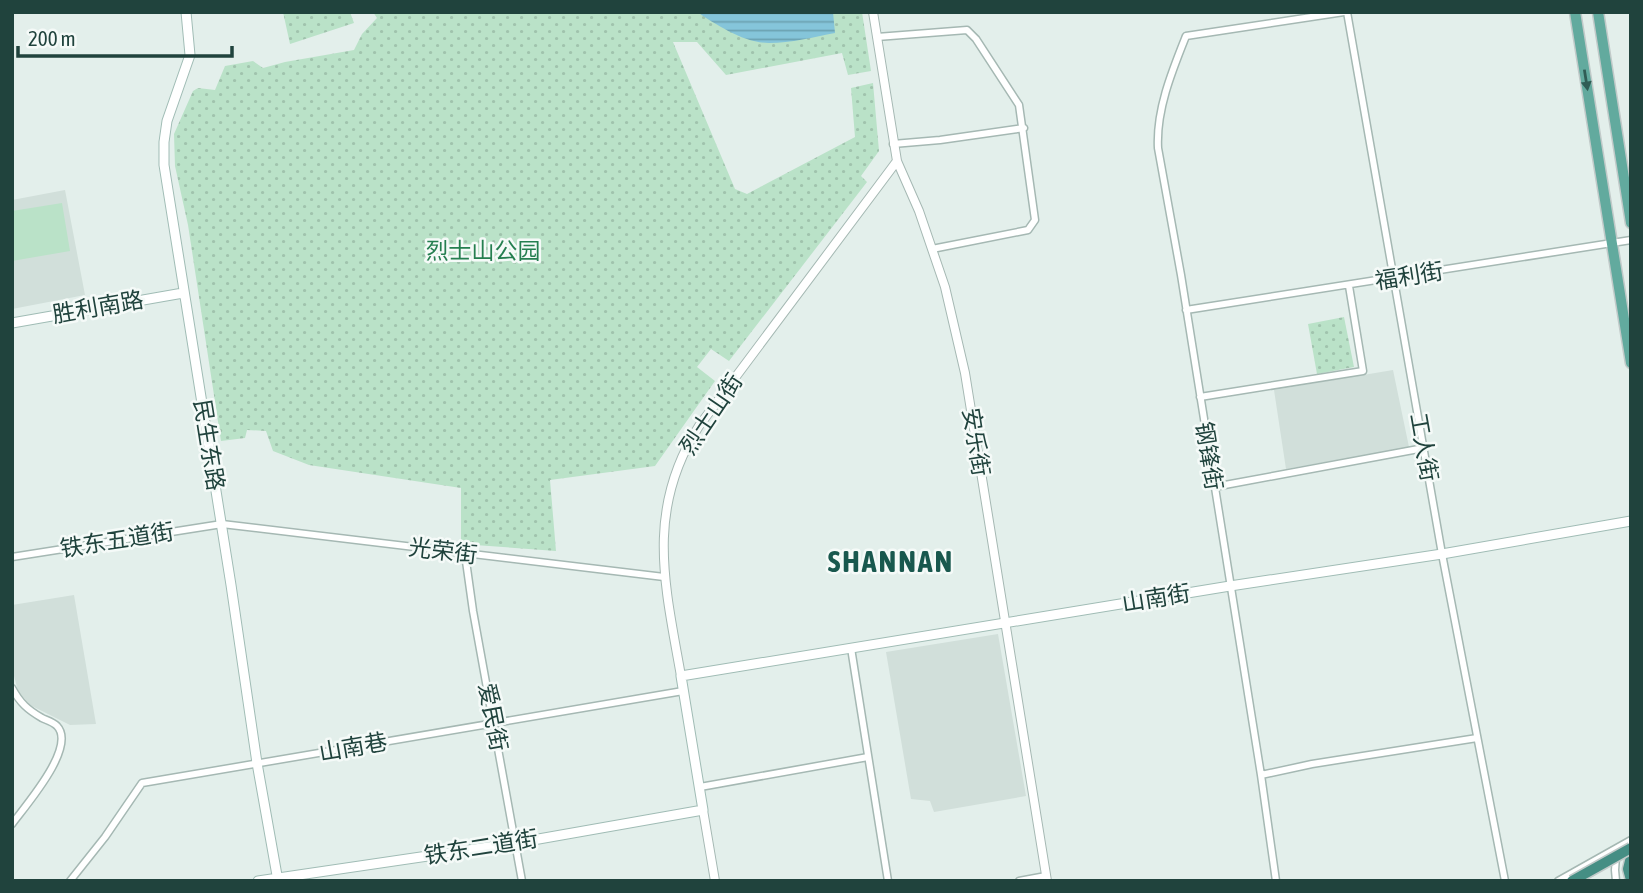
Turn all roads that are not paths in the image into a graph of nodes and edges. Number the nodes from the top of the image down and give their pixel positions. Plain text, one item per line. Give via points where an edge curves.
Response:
1 (186, 12) edge
2 (873, 12) edge
3 (1345, 12) edge
4 (1575, 12) edge
5 (1598, 12) edge
6 (877, 37) junction
7 (1024, 128) junction
8 (893, 144) junction
9 (897, 161) junction
10 (1631, 223) edge
11 (1631, 240) edge
12 (1612, 243) junction
13 (932, 249) junction
14 (1395, 278) junction
15 (1349, 286) junction
16 (183, 293) junction
17 (1186, 310) junction
18 (12, 323) edge
19 (1631, 363) edge
20 (1200, 397) junction
21 (1424, 448) junction
22 (1214, 487) junction
23 (1631, 521) edge
24 (222, 524) junction
25 (465, 554) junction
26 (1442, 554) junction
27 (12, 557) edge
28 (664, 577) junction
29 (1230, 586) junction
30 (1006, 623) junction
31 (851, 648) junction
32 (681, 676) junction
33 (12, 688) edge
34 (683, 691) junction
35 (495, 723) junction
36 (1477, 738) junction
37 (868, 757) junction
38 (257, 763) junction
39 (1261, 775) junction
40 (700, 787) junction
41 (703, 810) junction
42 (12, 824) edge
43 (516, 843) junction
44 (1629, 847) edge
45 (278, 879) edge
46 (1046, 879) edge
47 (1631, 880) edge
48 (70, 881) edge
49 (258, 881) edge
50 (522, 881) edge
51 (715, 881) edge
52 (888, 881) edge
53 (1019, 881) edge
54 (1276, 881) edge
55 (1504, 881) edge
56 (1558, 881) edge
57 (1572, 881) edge
58 (1616, 881) edge

1 - 16 main road, 民生东路 via 190,55 167,121 164,154
2 - 6 street, 安乐街
3 - 14 street, 工人街
3 - 17 street, 钢锋街 via 1185,36 1161,109 1157,148
4 -> 12 main road
5 - 10 main road
6 - 7 street via 967,30 1019,105
6 - 8 street, 安乐街
7 - 8 street
7 - 13 street via 1035,220 1028,230
8 - 9 street, 安乐街
9 - 13 street, 安乐街
9 - 28 street, 烈士山街 via 687,445 676,466 665,518
11 - 12 street, 福利街
12 - 14 street, 福利街
12 - 19 main road
13 - 30 street, 安乐街 via 965,373
14 - 15 street, 福利街
14 - 21 street, 工人街
15 - 17 street, 福利街
15 - 20 street via 1363,370
16 - 18 main road, 胜利南路
16 - 24 main road, 民生东路
17 - 20 street, 钢锋街
20 - 22 street, 钢锋街
21 - 22 street
21 - 26 street, 工人街
22 - 29 street, 钢锋街
23 - 26 main road, 山南街
24 - 25 street, 光荣街
24 - 27 street, 铁东五道街
24 - 38 main road, 民生东路
25 - 28 street, 光荣街
25 - 35 street, 爱民街
26 - 29 main road, 山南街
26 - 36 street, 工人街
28 - 32 street, 烈士山街
29 - 30 main road, 山南街
29 - 39 street, 钢锋街
30 - 31 main road, 山南街
30 - 46 street, 安乐街
31 - 32 main road, 山南街
31 - 37 street
32 - 34 main road, 烈士山街
33 - 42 street via 25,709 57,726 63,745
34 - 35 street, 山南巷
34 - 40 main road, 烈士山街
35 - 38 street, 山南巷
35 - 43 street, 爱民街
36 - 39 street
36 - 55 street, 工人街
37 - 40 street
37 - 52 street
38 - 45 main road, 民生东路
38 - 48 street, 山南巷 via 142,783
39 - 54 street, 钢锋街
40 - 41 main road, 烈士山街
41 - 43 main road, 铁东二道街
41 - 51 street, 烈士山街
43 - 45 main road, 铁东二道街
43 - 50 street, 爱民街
44 - 47 highway
44 - 56 street
44 - 57 highway, bridge
44 - 58 street via 1615,861
45 - 49 main road, 铁东二道街
46 - 53 street

